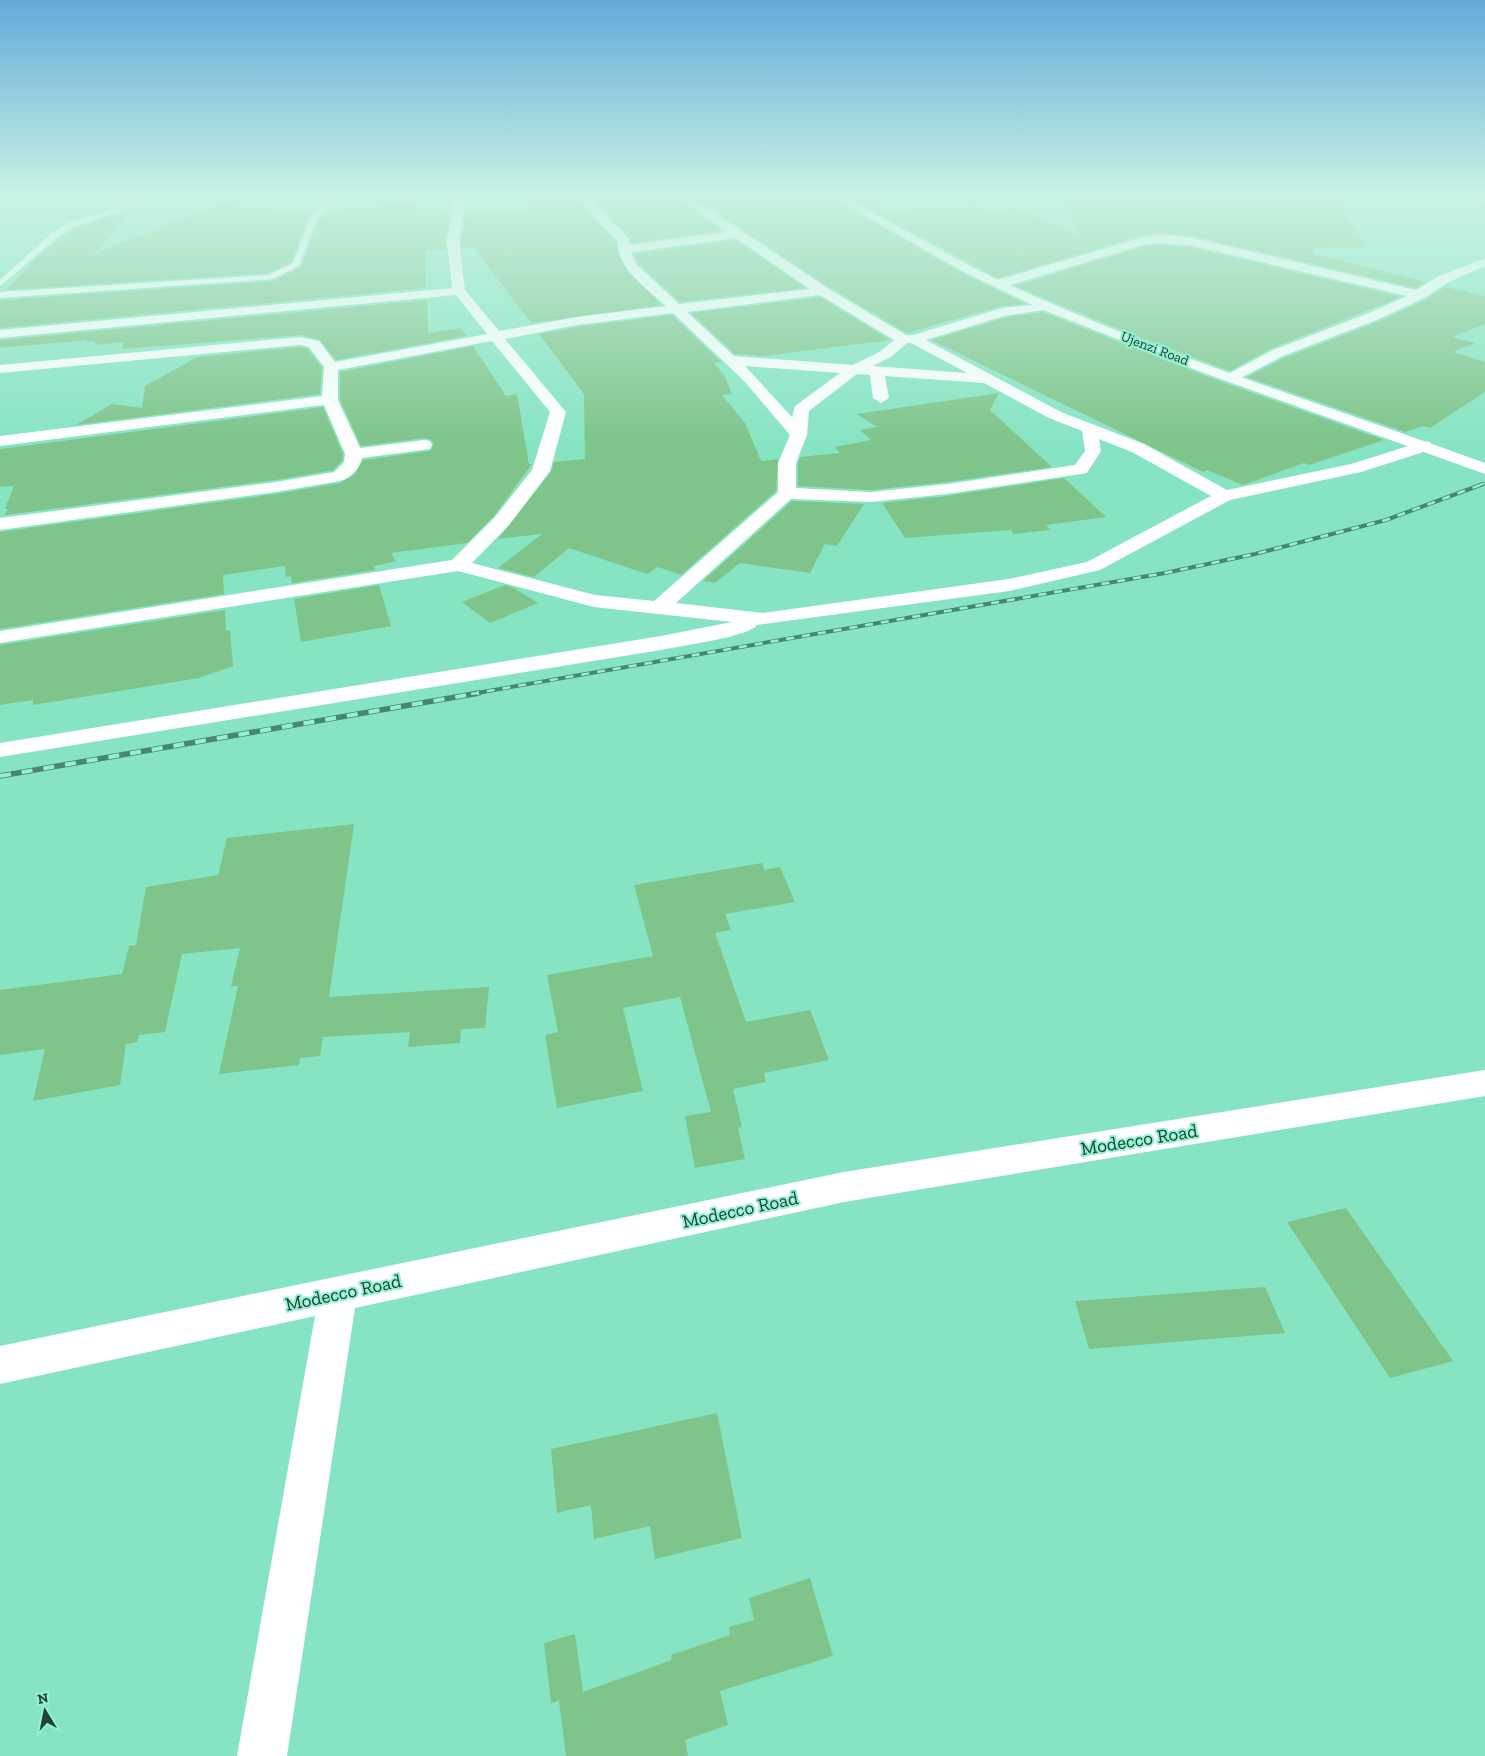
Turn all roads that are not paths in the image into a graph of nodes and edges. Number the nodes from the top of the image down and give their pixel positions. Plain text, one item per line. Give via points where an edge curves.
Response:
1 (241, 279) edge
2 (458, 279) edge
3 (645, 279) edge
4 (804, 279) edge
5 (990, 279) edge
6 (1016, 279) edge
7 (1351, 279) edge
8 (1445, 279) edge
9 (999, 284) junction
10 (459, 291) junction
11 (822, 291) junction
12 (0, 295) edge
13 (1418, 295) junction
14 (1045, 306) junction
15 (678, 309) junction
16 (0, 334) edge
17 (498, 336) junction
18 (909, 339) junction
19 (729, 360) junction
20 (331, 367) junction
21 (0, 369) edge
22 (852, 371) junction
23 (878, 372) junction
24 (1231, 378) junction
25 (989, 380) junction
26 (881, 398) dead end
27 (330, 400) junction
28 (1090, 431) junction
29 (799, 435) junction
30 (0, 440) edge
31 (424, 445) dead end
32 (1424, 446) junction
33 (354, 454) junction
34 (1485, 469) edge
35 (787, 493) junction
36 (1224, 496) junction
37 (0, 524) edge
38 (458, 565) junction
39 (658, 609) junction
40 (763, 620) junction
41 (0, 637) edge
42 (0, 750) edge
43 (1485, 1084) edge
44 (338, 1293) junction
45 (0, 1365) edge
46 (262, 1756) edge

1 - 12 lane
2 - 10 street
3 - 15 street
4 - 11 street
5 - 9 street, Ujenzi Road
6 - 9 street
7 - 13 street
8 - 13 street
9 - 14 street, Ujenzi Road
10 - 16 street
10 - 17 street
11 - 15 street
11 - 18 street
13 - 24 street via 1374,316 1278,352
14 - 18 street via 1002,312
14 - 24 street, Ujenzi Road
15 - 17 street via 577,321
15 - 19 street
17 - 20 street
17 - 38 street via 558,412 541,471 502,521
18 - 22 street
18 - 25 street
19 - 22 street
19 - 29 street via 776,406
20 - 21 street via 320,348 300,341
20 - 27 street
22 - 23 street
22 - 29 street via 801,409
23 - 25 street
23 - 26 street
24 - 32 street, Ujenzi Road
25 - 28 street
27 - 30 street
27 - 33 street
28 - 35 street via 1094,451 1081,468 870,498
28 - 36 street via 1138,448
29 - 35 street via 787,463
31 - 33 street
32 - 34 street, Ujenzi Road
32 - 36 street via 1355,468
33 - 37 street via 352,463 340,476
35 - 39 street
36 - 40 street via 1093,566 1009,585
38 - 39 street via 594,601
38 - 41 street
39 - 40 street
40 - 42 street via 726,631 661,643
43 - 44 street, Modecco Road via 844,1187
44 - 45 street, Modecco Road
44 - 46 street

